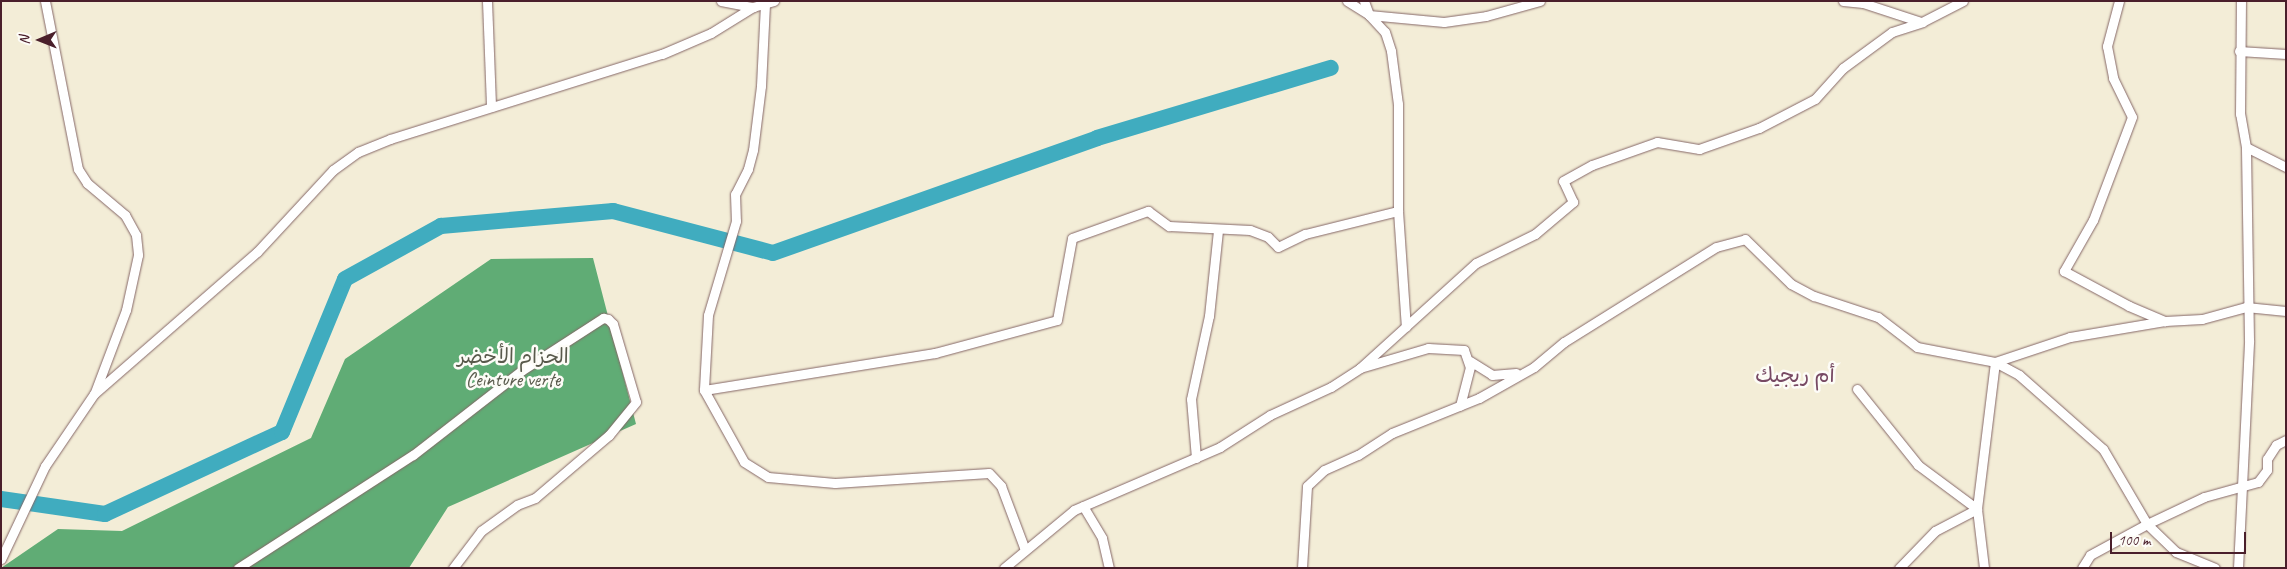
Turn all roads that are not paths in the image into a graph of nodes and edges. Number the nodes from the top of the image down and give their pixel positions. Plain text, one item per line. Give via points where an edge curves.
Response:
1 (45, 1) edge
2 (487, 1) edge
3 (721, 1) edge
4 (1347, 1) edge
5 (1364, 1) edge
6 (1540, 1) edge
7 (1843, 1) edge
8 (1963, 1) edge
9 (2119, 1) edge
10 (2241, 1) edge
11 (769, 3) edge
12 (753, 7) junction
13 (1369, 15) junction
14 (1922, 22) junction
15 (2239, 51) junction
16 (2286, 54) edge
17 (491, 107) junction
18 (2246, 147) junction
19 (2286, 167) edge
20 (1398, 211) junction
21 (1218, 230) junction
22 (2246, 307) junction
23 (2286, 312) edge
24 (2165, 321) junction
25 (1406, 328) junction
26 (1470, 361) junction
27 (1995, 362) junction
28 (1534, 367) junction
29 (1360, 368) junction
30 (1857, 389) dead end
31 (704, 390) junction
32 (94, 394) junction
33 (1460, 406) junction
34 (2286, 440) edge
35 (1196, 458) junction
36 (2243, 484) junction
37 (1083, 506) junction
38 (1977, 509) junction
39 (2147, 524) junction
40 (1025, 550) junction
41 (1, 559) edge
42 (238, 568) edge
43 (453, 568) edge
44 (1004, 568) edge
45 (1109, 568) edge
46 (1302, 568) edge
47 (1899, 568) edge
48 (1984, 568) edge
49 (2082, 568) edge
50 (2215, 568) edge
51 (2238, 568) edge

1 - 32 street via 78,169 87,183 125,215 136,235 138,255 126,310
2 - 17 street
3 - 12 street
4 - 13 street
5 - 13 street
6 - 13 street via 1486,16 1444,22
7 - 14 street via 1863,3
8 - 14 street
9 - 24 street via 2107,46 2113,78 2132,117 2093,220 2064,271 2129,306
10 - 15 street
11 - 12 street
11 - 31 street via 753,150 748,169 735,194 736,221 708,316
12 - 17 street via 711,33 662,54
13 - 20 street via 1385,32 1392,51 1398,104
14 - 25 street via 1892,32 1842,68 1815,99 1759,128 1699,149 1657,142 1592,165 1563,181 1573,202 1534,234 1476,263
15 - 16 street
15 - 18 street via 2240,114
17 - 32 street via 358,152 333,170 257,252
18 - 19 street
18 - 22 street
20 - 21 street via 1305,234 1278,247 1268,237 1250,230
20 - 25 street
21 - 31 street via 1169,226 1148,211 1072,238 1057,320 935,353
21 - 35 street via 1209,316 1191,398
22 - 23 street
22 - 24 street via 2202,319
22 - 36 street via 2249,340
24 - 27 street via 2070,337
25 - 29 street
26 - 28 street via 1492,375 1504,376
26 - 29 street via 1464,350 1435,347
26 - 33 street
27 - 28 street via 1918,347 1878,317 1814,296 1791,284 1745,239 1716,247 1564,342
27 - 38 street
27 - 39 street via 2019,375 2102,449
28 - 33 street
29 - 35 street
30 - 38 street via 1918,465
31 - 40 street via 744,462 768,477 835,483 989,473 1001,486
32 - 41 street via 45,466
33 - 46 street via 1392,433 1358,455 1324,470 1307,486
34 - 36 street via 2276,445 2267,459 2267,470 2258,482
35 - 37 street
36 - 39 street via 2204,497
36 - 51 street
37 - 40 street
37 - 45 street via 1102,538
38 - 47 street via 1934,531
38 - 48 street
39 - 49 street via 2090,555
39 - 50 street via 2176,552
40 - 44 street
42 - 43 street via 413,455 520,370 603,318 608,319 613,324 636,402 609,435 535,498 517,505 481,531

